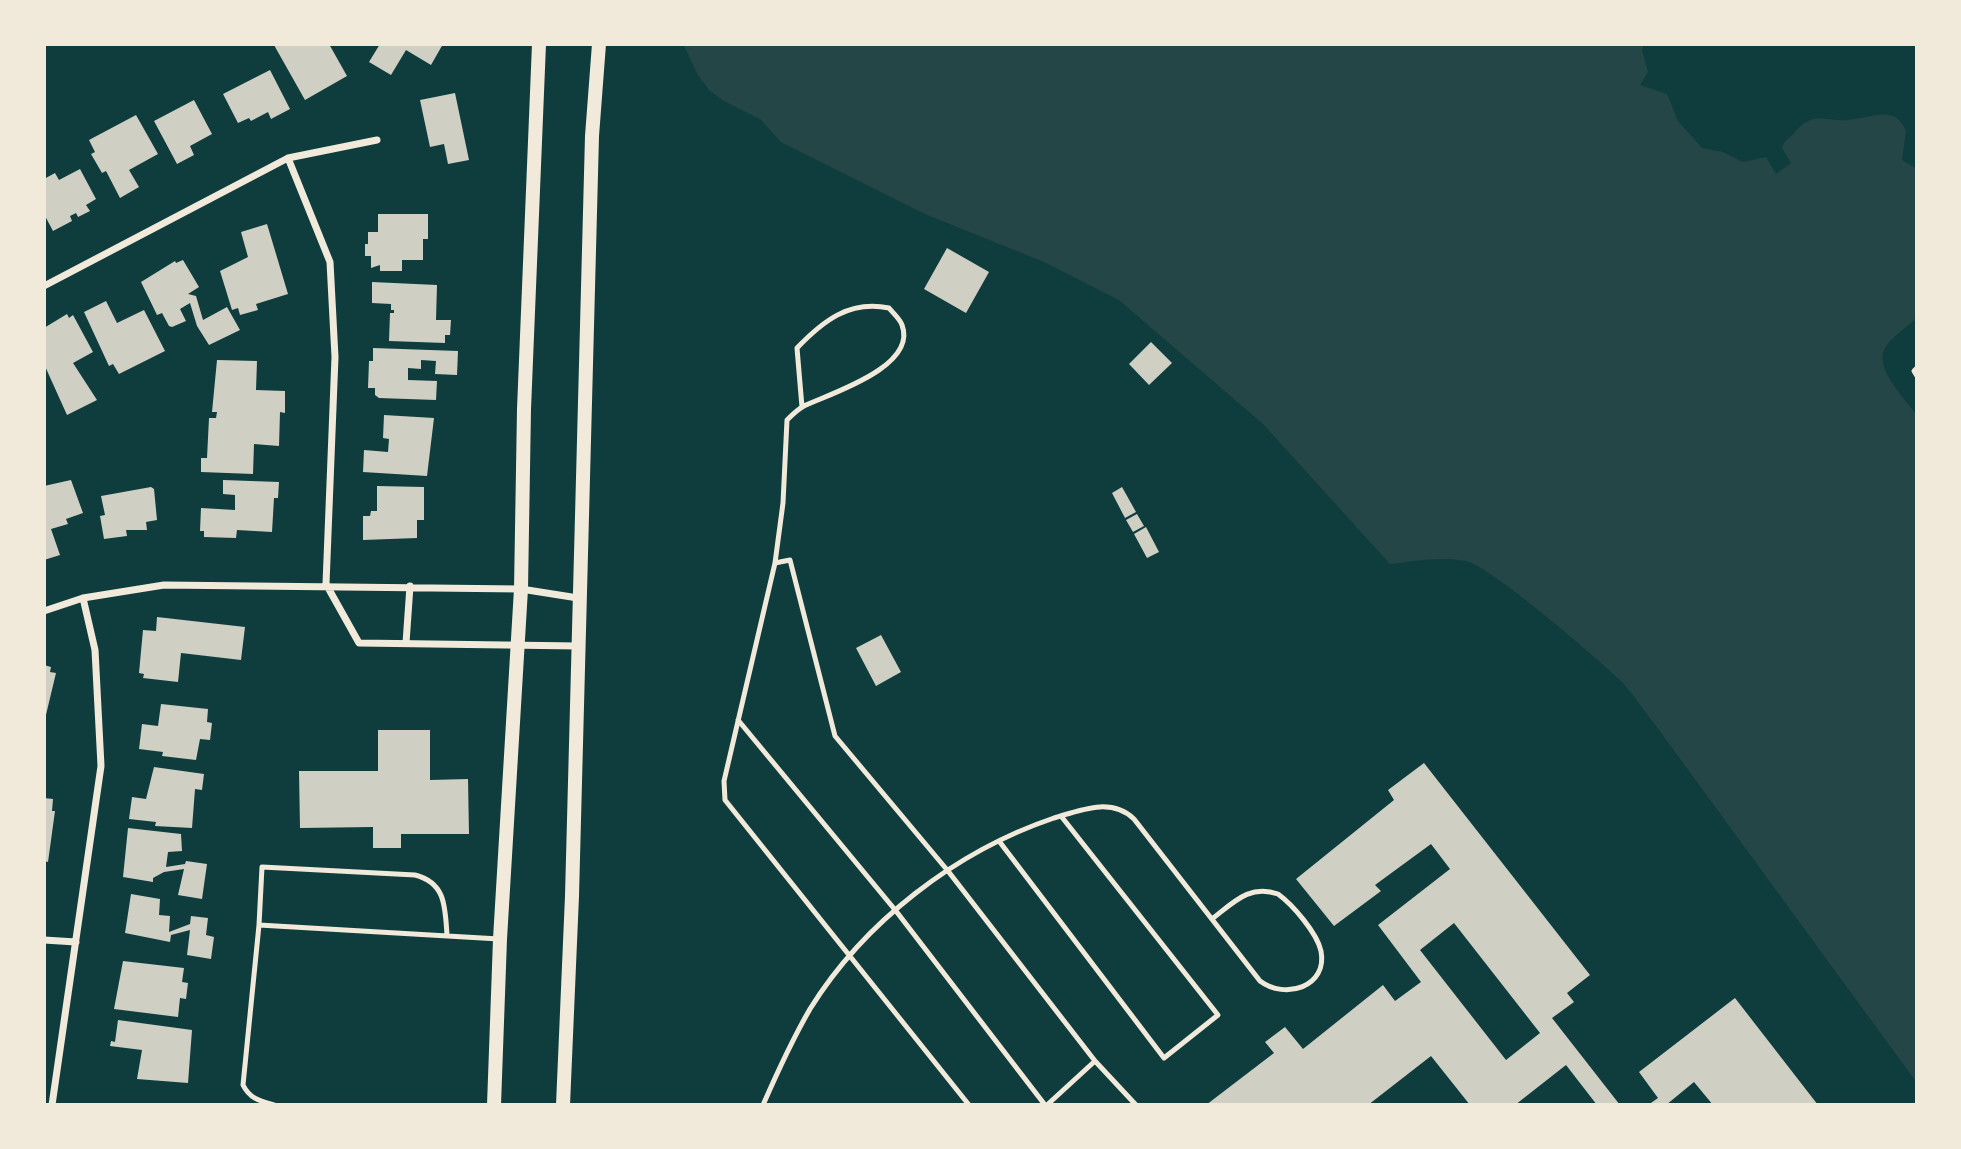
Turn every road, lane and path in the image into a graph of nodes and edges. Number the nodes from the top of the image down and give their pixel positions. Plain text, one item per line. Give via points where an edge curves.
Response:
1 (539, 44) edge
2 (599, 44) edge
3 (377, 140) dead end
4 (288, 158) junction
5 (44, 286) edge
6 (1917, 368) edge
7 (1917, 376) edge
8 (802, 407) junction
9 (775, 563) junction
10 (326, 584) junction
11 (410, 586) junction
12 (521, 589) junction
13 (578, 597) junction
14 (83, 598) junction
15 (44, 611) edge
16 (406, 643) junction
17 (518, 644) junction
18 (579, 646) junction
19 (738, 720) junction
20 (1061, 816) junction
21 (999, 841) junction
22 (948, 871) junction
23 (896, 911) junction
24 (1212, 919) junction
25 (259, 925) junction
26 (447, 935) junction
27 (500, 939) junction
28 (44, 940) edge
29 (76, 942) junction
30 (849, 957) junction
31 (1095, 1061) junction
32 (494, 1089) junction
33 (52, 1105) edge
34 (274, 1105) edge
35 (488, 1105) edge
36 (494, 1105) edge
37 (563, 1105) edge
38 (763, 1105) edge
39 (969, 1105) edge
40 (1046, 1105) edge
41 (1136, 1105) edge

1 - 12 main road
2 - 13 main road via 592,136
3 - 4 street
4 - 5 street
4 - 10 street via 330,262 335,357
6 - 7 lane
8 - 8 lane via 878,372 902,345 903,326 889,308 868,304 823,321 797,348
8 - 9 lane via 787,419
9 - 19 lane
9 - 22 lane via 790,560 835,736
10 - 11 street
10 - 14 street via 164,585
10 - 16 street via 359,643
11 - 12 street
11 - 16 street
12 - 13 street
12 - 17 main road
13 - 18 main road
14 - 15 street
14 - 29 street via 95,650 101,766
16 - 17 street
17 - 18 street
17 - 27 main road
18 - 37 main road
19 - 23 lane
19 - 30 lane via 724,781 725,800
20 - 21 lane
20 - 21 lane via 1217,1015 1164,1058
20 - 24 lane via 1103,806 1129,814
21 - 22 lane
22 - 23 lane
22 - 31 lane
23 - 30 lane
23 - 40 lane
24 - 24 lane via 1269,988 1296,990 1318,970 1317,942 1278,894 1256,890 1245,894
25 - 26 lane
25 - 26 lane via 262,867 415,874 429,878 440,890
25 - 34 lane via 243,1084 256,1100
26 - 27 lane
27 - 32 main road
28 - 29 street
29 - 33 street
30 - 38 lane via 810,1010
30 - 39 lane
31 - 40 lane
31 - 41 lane
32 - 35 main road
32 - 36 main road

